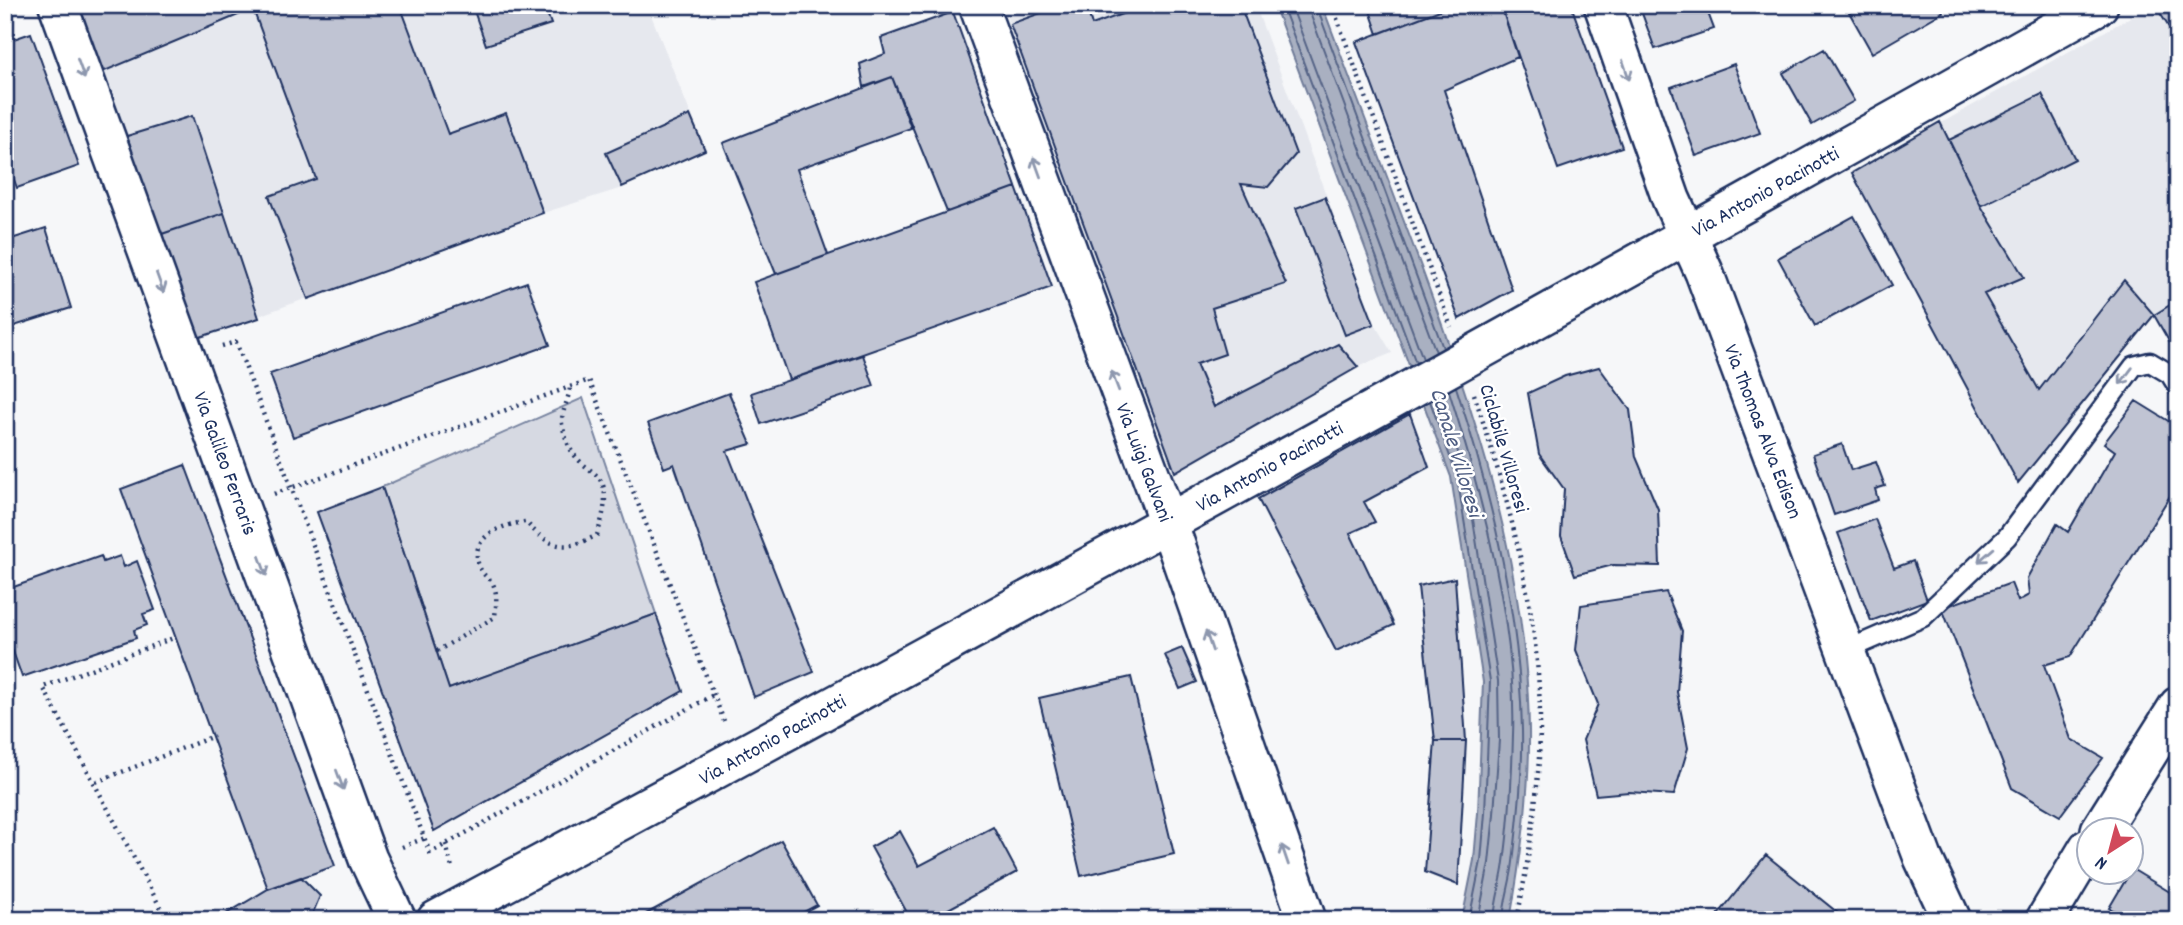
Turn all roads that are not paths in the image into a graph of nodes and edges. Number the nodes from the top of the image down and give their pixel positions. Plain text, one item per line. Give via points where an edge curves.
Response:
1 (58, 5) edge
2 (978, 5) edge
3 (1603, 5) edge
4 (2099, 5) edge
5 (1687, 234) junction
6 (2178, 387) edge
7 (1168, 522) junction
8 (1847, 650) junction
9 (2178, 706) edge
10 (2109, 816) edge
11 (1923, 858) junction
12 (2074, 871) edge
13 (397, 920) edge
14 (436, 920) edge
15 (1307, 920) edge
16 (1921, 920) edge
17 (1952, 920) edge
18 (2045, 920) edge

1 -> 13 street, Via Galileo Ferraris via 368,859
7 -> 2 street, Via Luigi Galvani
3 -> 5 street, Via Thomas Alva Edison
4 - 5 street, Via Antonio Pacinotti
5 - 7 street, Via Antonio Pacinotti
5 - 8 street, Via Thomas Alva Edison
6 -> 8 lane via 2170,374 2150,362 2134,366 2007,537 1923,617
7 - 14 street, Via Antonio Pacinotti
15 -> 7 street, Via Luigi Galvani
8 - 11 street, Via Thomas Alva Edison
9 - 10 street
11 - 16 street, Via Thomas Alva Edison
11 - 17 street, Via Thomas Alva Edison
12 - 18 street

